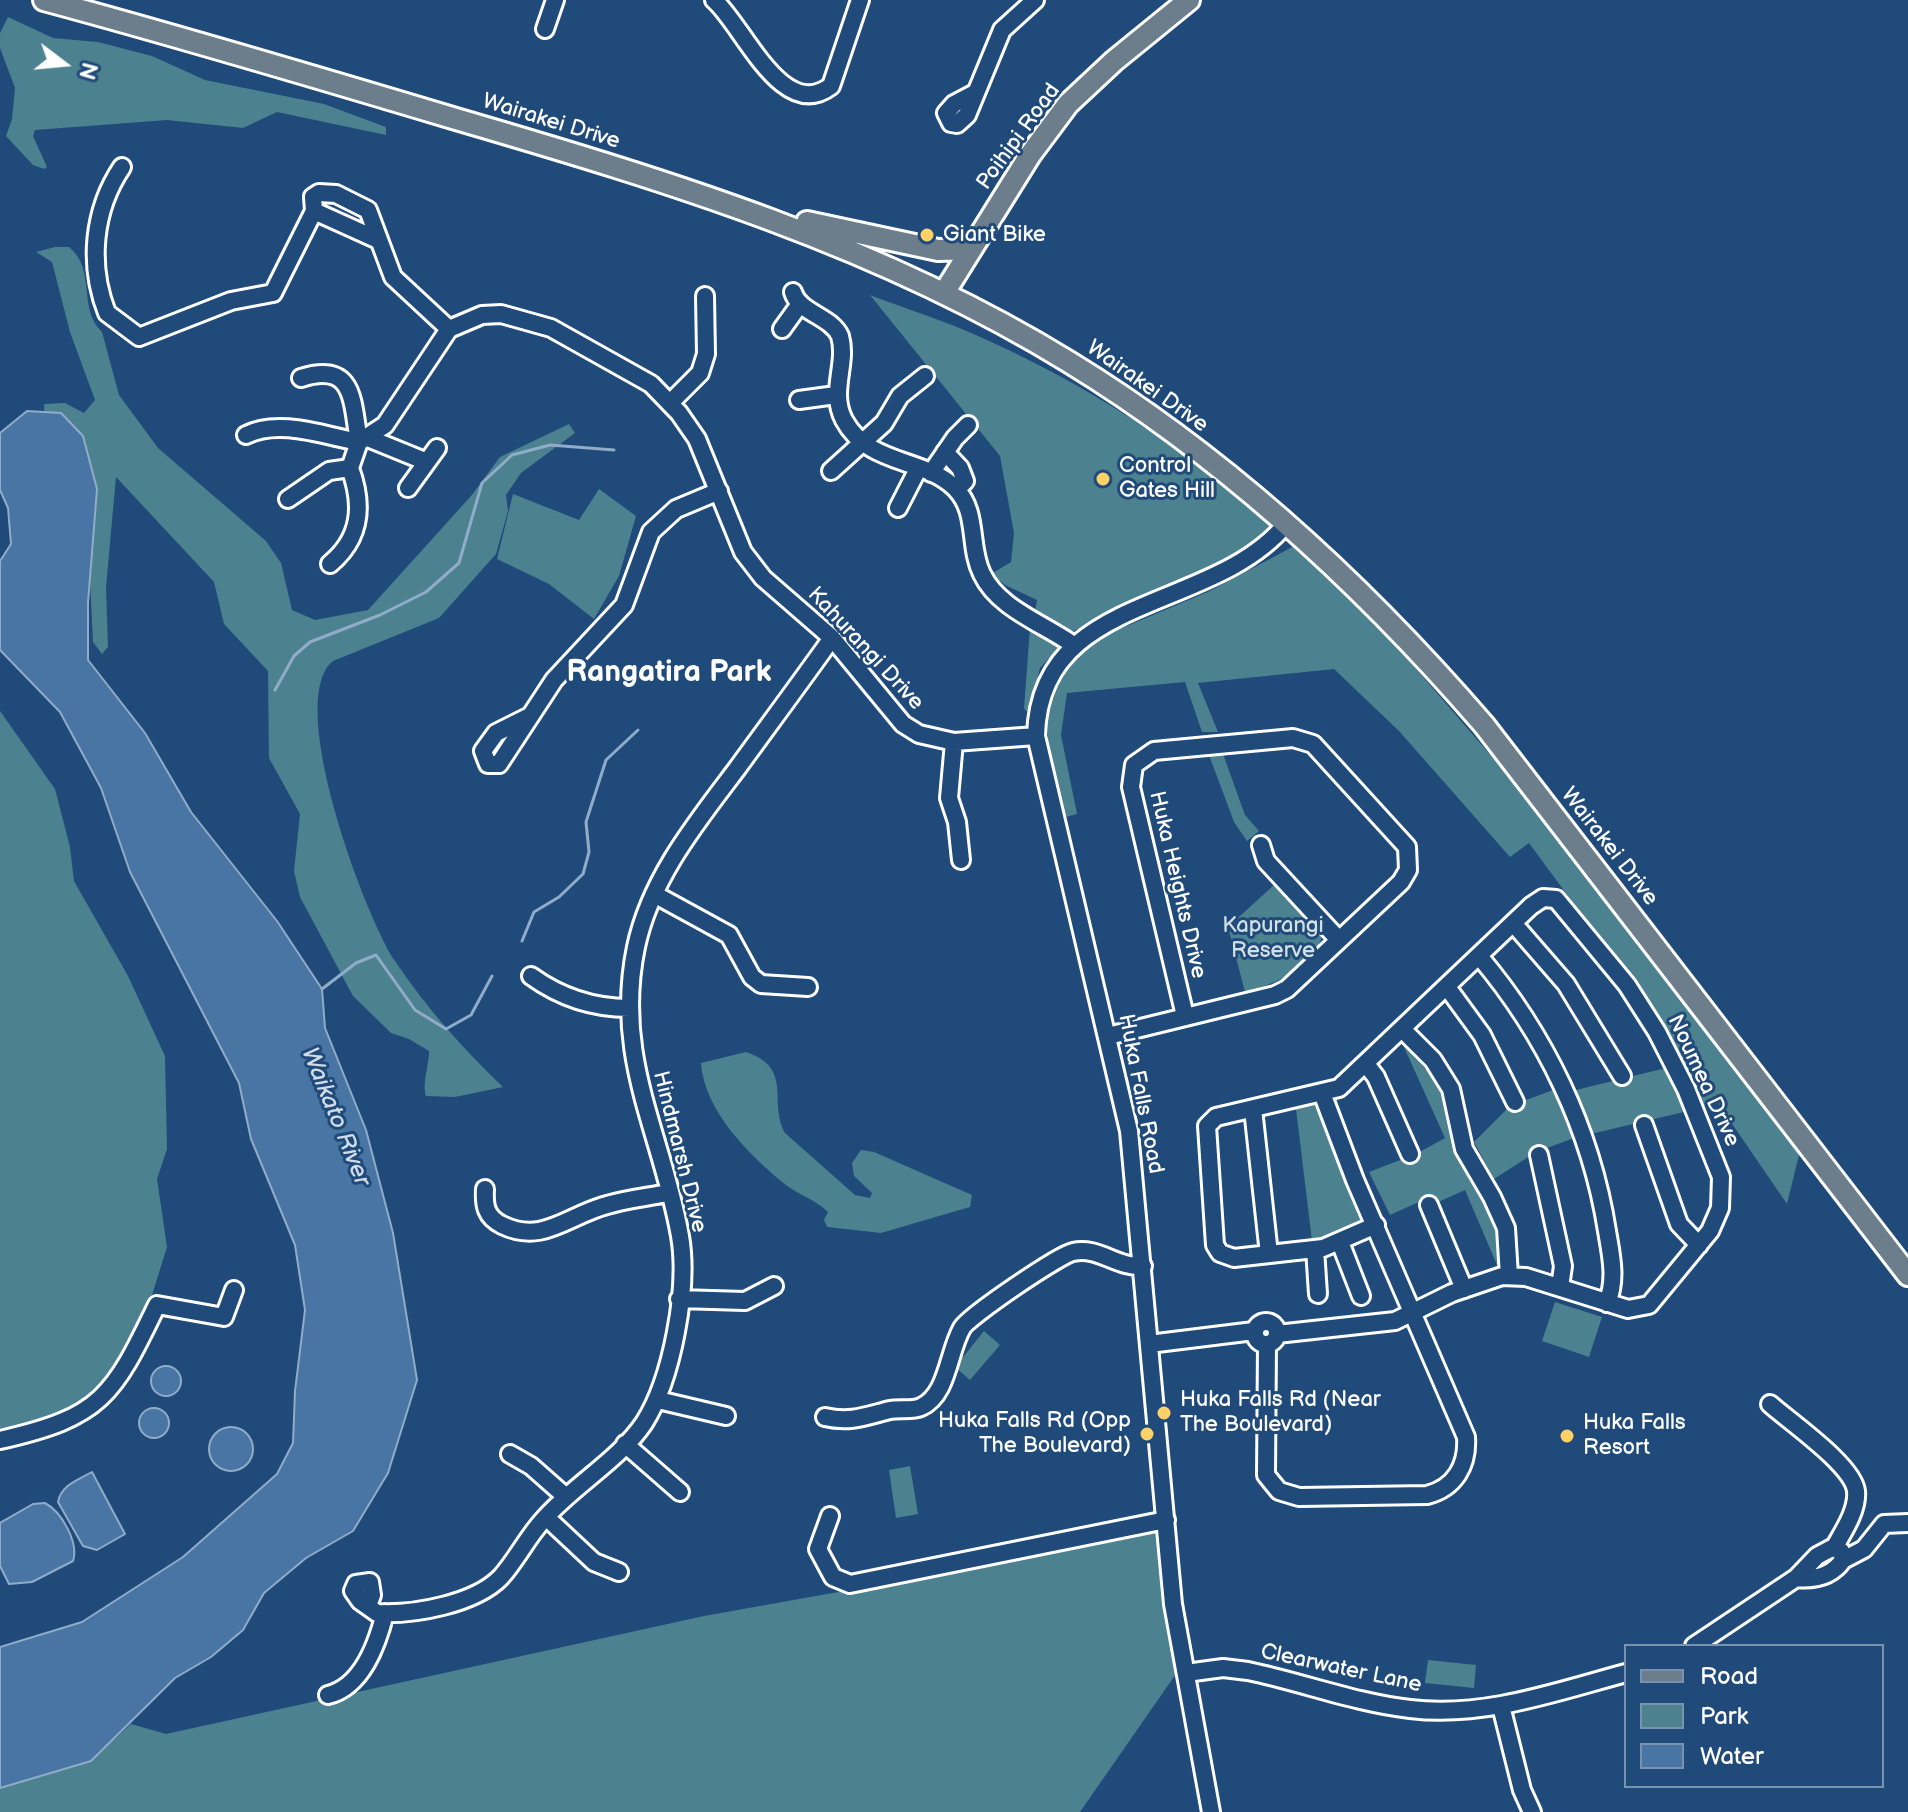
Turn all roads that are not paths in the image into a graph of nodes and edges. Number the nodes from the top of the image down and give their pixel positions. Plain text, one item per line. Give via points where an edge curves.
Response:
1 (44, 0) edge
2 (555, 0) edge
3 (714, 0) edge
4 (860, 0) edge
5 (1035, 0) edge
6 (1189, 0) edge
7 (545, 29) dead end
8 (975, 93) dead end
9 (122, 167) dead end
10 (314, 211) junction
11 (756, 212) junction
12 (376, 239) junction
13 (970, 249) junction
14 (944, 293) junction
15 (705, 296) dead end
16 (449, 329) junction
17 (782, 329) dead end
18 (925, 376) dead end
19 (301, 378) dead end
20 (836, 395) junction
21 (799, 400) dead end
22 (670, 403) junction
23 (968, 425) dead end
24 (246, 435) dead end
25 (363, 440) junction
26 (863, 443) junction
27 (945, 452) junction
28 (350, 468) junction
29 (831, 471) dead end
30 (924, 471) junction
31 (408, 488) dead end
32 (957, 489) junction
33 (719, 491) junction
34 (288, 499) dead end
35 (898, 508) dead end
36 (1286, 524) junction
37 (330, 564) dead end
38 (832, 638) junction
39 (1072, 644) junction
40 (530, 716) dead end
41 (1036, 736) junction
42 (954, 742) junction
43 (1261, 845) dead end
44 (961, 860) dead end
45 (654, 894) junction
46 (1513, 923) junction
47 (1339, 940) junction
48 (1479, 956) junction
49 (531, 976) dead end
50 (808, 987) dead end
51 (1447, 987) junction
52 (629, 1008) junction
53 (1185, 1016) junction
54 (1402, 1029) junction
55 (1108, 1036) junction
56 (1366, 1064) junction
57 (1622, 1076) dead end
58 (1322, 1093) junction
59 (1515, 1102) dead end
60 (1253, 1109) junction
61 (1644, 1125) dead end
62 (1410, 1154) dead end
63 (1539, 1155) dead end
64 (485, 1189) dead end
65 (668, 1193) junction
66 (1429, 1205) dead end
67 (1376, 1225) junction
68 (1340, 1242) junction
69 (1699, 1245) junction
70 (1315, 1249) junction
71 (1269, 1254) junction
72 (1143, 1266) junction
73 (1908, 1275) edge
74 (1509, 1276) junction
75 (774, 1286) dead end
76 (1560, 1287) junction
77 (1464, 1289) junction
78 (234, 1290) dead end
79 (1318, 1294) dead end
80 (1361, 1296) dead end
81 (679, 1299) junction
82 (1607, 1303) junction
83 (1413, 1312) junction
84 (1272, 1339) junction
85 (1149, 1344) junction
86 (658, 1400) junction
87 (1770, 1404) dead end
88 (726, 1416) dead end
89 (825, 1417) dead end
90 (0, 1440) edge
91 (625, 1444) junction
92 (510, 1454) dead end
93 (680, 1492) dead end
94 (565, 1496) junction
95 (830, 1516) dead end
96 (546, 1517) junction
97 (1166, 1520) junction
98 (1908, 1523) edge
99 (1838, 1554) junction
100 (619, 1572) dead end
101 (368, 1606) dead end
102 (385, 1613) junction
103 (1697, 1644) edge
104 (1186, 1673) junction
105 (1624, 1674) edge
106 (328, 1695) dead end
107 (1501, 1706) junction
108 (1211, 1812) edge
109 (1532, 1812) edge

1 - 11 main road, Wairakei Drive via 336,82
2 - 7 street
3 - 4 street via 777,82 801,93 824,92 839,71
5 - 8 street via 1002,30
6 - 13 main road, Poihipi Road via 1068,104
9 - 10 street via 94,235 107,313 139,337 231,301 273,293
10 - 12 street
10 - 12 street via 313,197 319,193 360,204 373,219
11 - 13 main road via 938,250
11 - 14 main road, Wairakei Drive
12 - 16 street via 393,277
13 - 14 main road, Poihipi Road
14 - 36 main road, Wairakei Drive via 1069,362 1145,412
15 - 22 street via 706,354 700,373
16 - 22 street, Kahurangi Drive via 482,315 519,316 626,367
16 - 25 street via 385,425
17 - 20 street via 796,298 836,328
18 - 26 street via 900,396 884,423
19 - 25 street via 322,372 337,375 346,384
20 - 21 street
20 - 26 street via 842,416
22 - 33 street, Kahurangi Drive via 697,439
23 - 27 street
24 - 25 street via 318,431
25 - 28 street
25 - 31 street via 432,455
26 - 29 street
26 - 30 street
27 - 30 street
27 - 32 street via 965,481
28 - 34 street via 329,471
28 - 37 street via 359,521 348,549
30 - 32 street
30 - 35 street
32 - 39 street via 972,519 977,557 989,585 1005,602
33 - 38 street, Kahurangi Drive via 743,552 763,578
33 - 40 street via 661,519 644,546 624,605 564,669
36 - 39 street, Huka Falls Road via 1257,553
36 - 73 main road, Wairakei Drive via 1395,627 1484,725
38 - 42 street, Kahurangi Drive via 903,724 919,734
38 - 45 street, Hindmarsh Drive via 680,845
39 - 41 street, Huka Falls Road via 1047,678 1036,713
41 - 42 street, Kahurangi Drive
41 - 55 street, Huka Falls Road
42 - 44 street via 949,798
43 - 47 street via 1266,861
45 - 50 street via 729,935 761,984
45 - 52 street, Hindmarsh Drive via 636,944
46 - 48 street, Noumea Drive
46 - 57 street via 1566,984
46 - 69 street, Noumea Drive via 1543,898 1561,902 1657,1032 1719,1168 1720,1208
47 - 53 street, Huka Heights Drive via 1287,989
47 - 53 street, Huka Heights Drive via 1401,882 1410,860 1399,834 1321,749 1293,738 1154,751 1141,757 1130,776 1131,787
48 - 51 street, Noumea Drive
48 - 82 street via 1534,1033 1580,1129 1609,1245 1613,1277
49 - 52 street via 552,991 584,1002
51 - 54 street, Noumea Drive
51 - 59 street via 1482,1035
52 - 65 street, Hindmarsh Drive via 637,1076
53 - 55 street, Huka Heights Drive
54 - 56 street, Noumea Drive
54 - 74 street via 1433,1060 1451,1089 1464,1149 1506,1228
55 - 72 street, Huka Falls Road via 1134,1159
56 - 58 street, Noumea Drive via 1339,1088
56 - 62 street
58 - 60 street, Noumea Drive
58 - 67 street
60 - 71 street
60 - 71 street, Noumea Drive via 1216,1117 1205,1132 1213,1232 1215,1245 1227,1256
61 - 69 street via 1679,1224
63 - 76 street via 1563,1266
64 - 65 street via 485,1208 494,1221 531,1233 604,1205
65 - 81 street, Hindmarsh Drive via 680,1237
66 - 77 street
67 - 68 street
67 - 83 street
68 - 70 street
68 - 80 street
69 - 82 street, Noumea Drive via 1649,1305 1635,1310
70 - 71 street
70 - 79 street
72 - 85 street, Huka Falls Road
72 - 89 street via 1119,1264 1089,1250 1060,1256 964,1324 931,1401 918,1409 859,1420
74 - 76 street, Noumea Drive
74 - 77 street, Noumea Drive
75 - 81 street via 745,1301
76 - 82 street, Noumea Drive
77 - 83 street, Noumea Drive
78 - 90 street via 224,1317 157,1305 122,1374 102,1399 61,1423
81 - 86 street, Hindmarsh Drive via 673,1348
83 - 84 street, Noumea Drive via 1395,1321
83 - 84 street via 1466,1437 1458,1475 1427,1495 1299,1497 1279,1491 1266,1475
84 - 85 street, Noumea Drive via 1272,1324 1265,1322 1254,1331
85 - 97 street, Huka Falls Road
86 - 88 street
86 - 91 street, Hindmarsh Drive
87 - 99 street via 1834,1459 1854,1484 1855,1502
91 - 93 street
91 - 94 street, Hindmarsh Drive
92 - 94 street
94 - 96 street, Hindmarsh Drive
95 - 97 street via 818,1549 833,1577 850,1584
96 - 100 street via 594,1562
96 - 102 street, Hindmarsh Drive via 488,1588 455,1603
97 - 104 street, Huka Falls Road
98 - 99 street via 1884,1524 1864,1549
99 - 103 street via 1822,1577 1796,1578
101 - 102 street
102 - 106 street via 375,1649 342,1692
104 - 107 street, Clearwater Lane via 1248,1671 1408,1709
104 - 108 street, Huka Falls Road
105 - 107 street, Clearwater Lane
107 - 109 street

